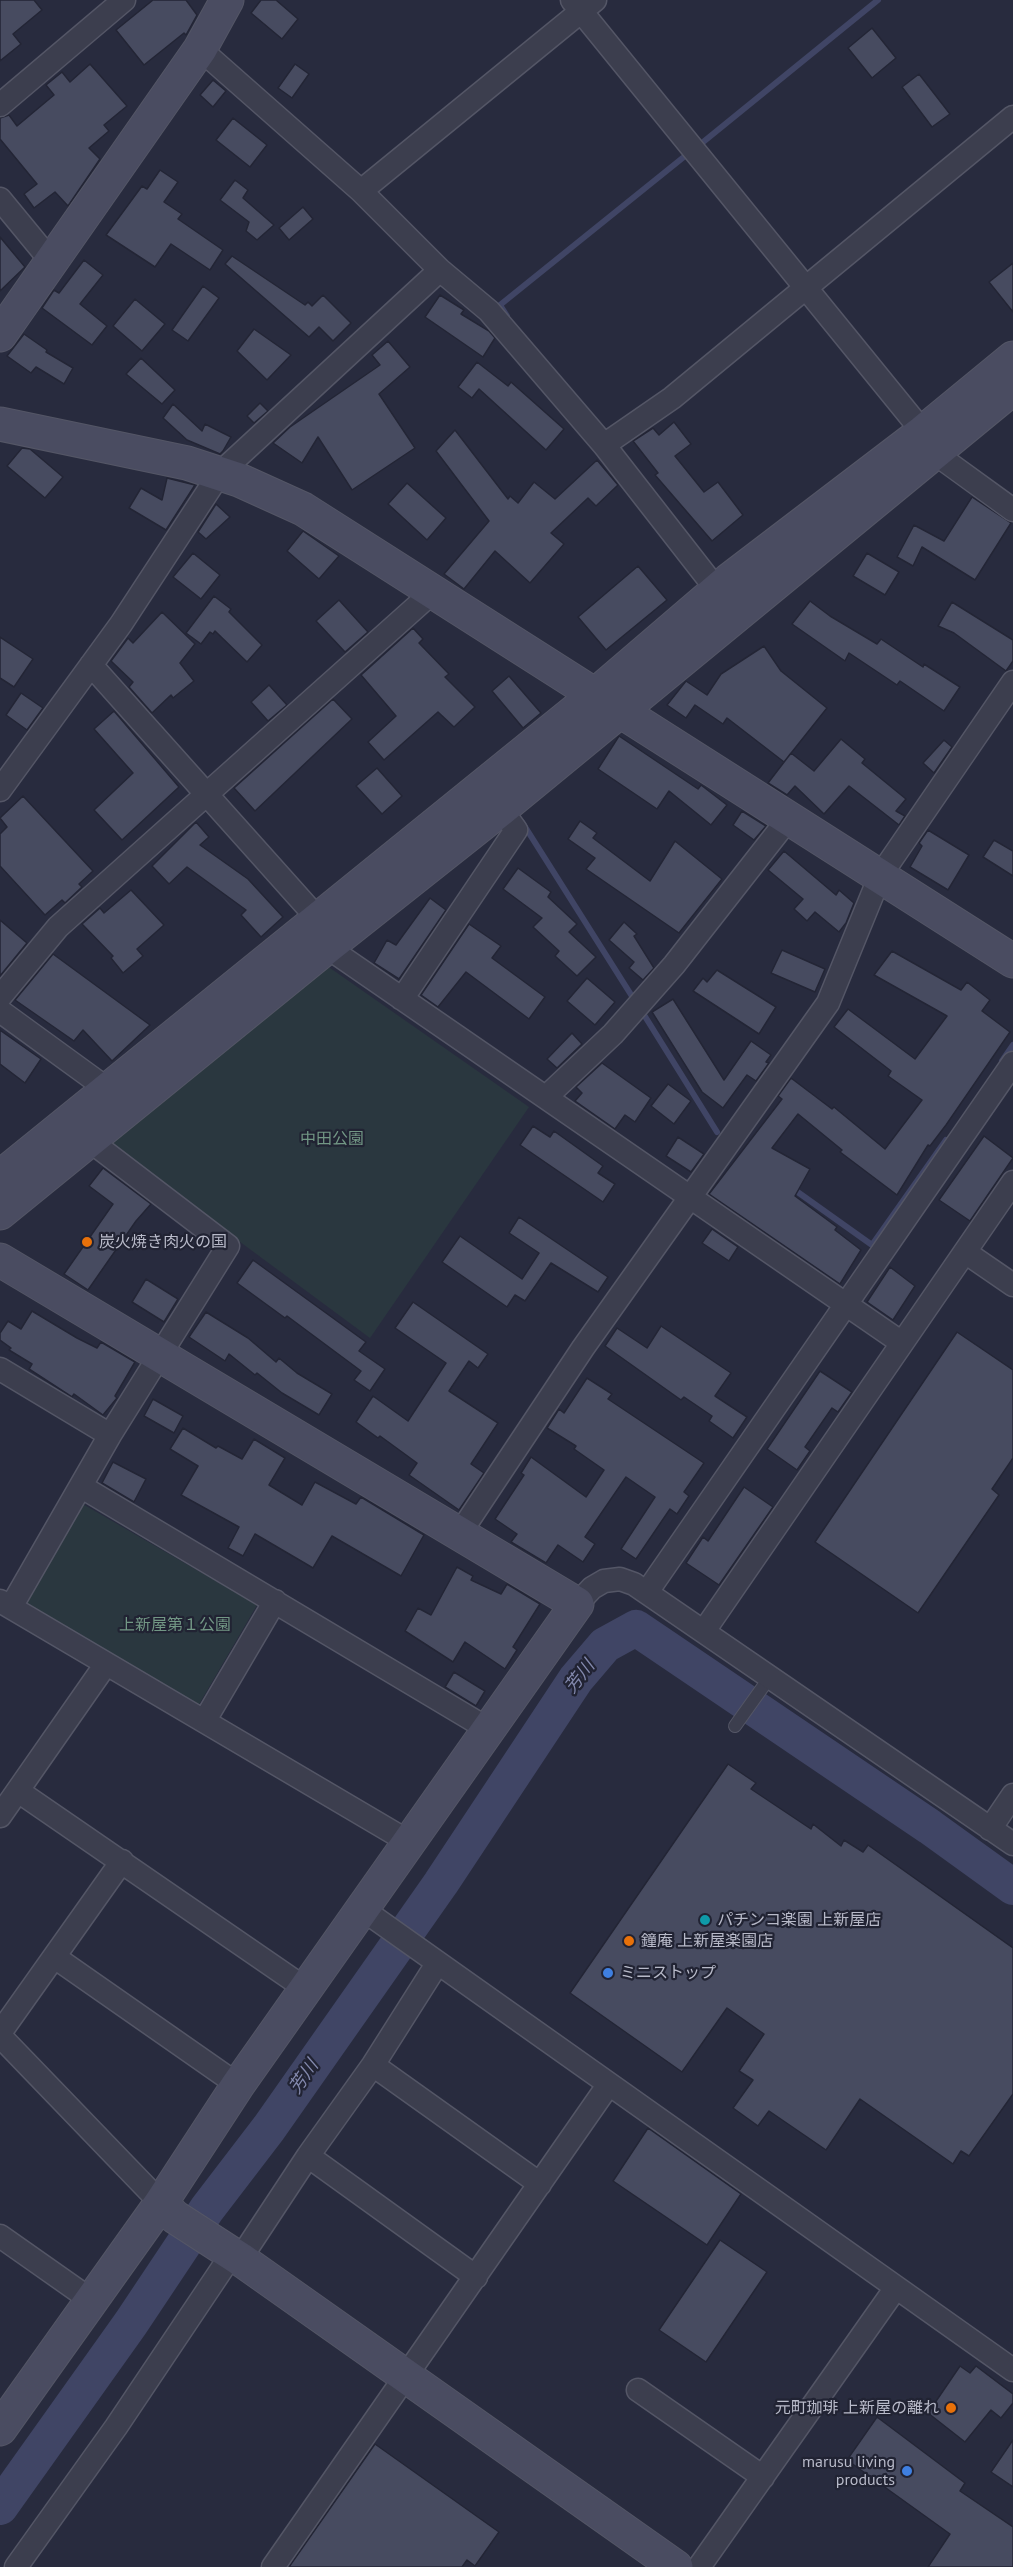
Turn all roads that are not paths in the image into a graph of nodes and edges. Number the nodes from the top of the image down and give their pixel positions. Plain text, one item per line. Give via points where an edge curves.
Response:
1 (124, 0) edge
2 (227, 0) edge
3 (583, 4) edge
4 (200, 49) junction
5 (0, 105) edge
6 (1013, 117) edge
7 (361, 191) junction
8 (0, 198) edge
9 (51, 261) junction
10 (440, 270) junction
11 (805, 287) junction
12 (0, 335) edge
13 (1013, 358) edge
14 (1013, 388) edge
15 (0, 424) edge
16 (928, 442) junction
17 (604, 445) junction
18 (220, 473) junction
19 (1013, 510) edge
20 (717, 590) junction
21 (434, 591) junction
22 (92, 665) junction
23 (1013, 682) edge
24 (608, 702) junction
25 (0, 790) edge
26 (206, 794) junction
27 (501, 809) junction
28 (789, 818) junction
29 (880, 876) junction
30 (323, 933) junction
31 (1013, 961) edge
32 (0, 997) edge
33 (402, 999) junction
34 (0, 1011) edge
35 (1013, 1063) edge
36 (110, 1091) junction
37 (546, 1097) junction
38 (89, 1140) junction
39 (0, 1177) edge
40 (1013, 1182) edge
41 (690, 1197) junction
42 (0, 1213) edge
43 (965, 1252) junction
44 (0, 1260) edge
45 (1013, 1285) edge
46 (845, 1302) junction
47 (902, 1343) junction
48 (159, 1354) junction
49 (0, 1369) edge
50 (110, 1435) junction
51 (82, 1487) junction
52 (460, 1533) junction
53 (647, 1592) junction
54 (275, 1601) junction
55 (577, 1604) junction
56 (4, 1606) edge
57 (704, 1630) junction
58 (106, 1664) junction
59 (766, 1681) junction
60 (205, 1720) junction
61 (735, 1726) dead end
62 (488, 1729) junction
63 (18, 1791) junction
64 (1013, 1795) edge
65 (0, 1816) edge
66 (990, 1828) junction
67 (409, 1842) junction
68 (1013, 1844) edge
69 (122, 1862) junction
70 (368, 1914) junction
71 (56, 1958) junction
72 (430, 1959) junction
73 (306, 1989) junction
74 (0, 2035) edge
75 (373, 2065) junction
76 (609, 2084) junction
77 (238, 2085) junction
78 (308, 2156) junction
79 (540, 2184) junction
80 (168, 2210) junction
81 (0, 2236) edge
82 (232, 2254) junction
83 (476, 2277) junction
84 (895, 2289) junction
85 (91, 2300) junction
86 (1013, 2370) edge
87 (405, 2376) junction
88 (638, 2390) dead end
89 (4, 2414) edge
90 (763, 2477) junction
91 (16, 2567) edge
92 (273, 2567) edge
93 (676, 2567) edge
94 (699, 2567) edge

1 - 5 street
2 - 4 street
3 - 7 street
3 - 11 street
4 - 7 street
4 - 9 street
6 - 11 street
7 - 10 street
8 - 9 street
9 - 12 street
10 - 17 street via 489,311
10 - 18 street
11 - 16 street
11 - 17 street via 672,398
13 - 16 street
14 - 16 street
15 - 18 street via 153,455
16 - 19 street
16 - 20 street
16 - 24 street
17 - 20 street
18 - 21 street via 303,509
18 - 22 street
20 - 24 street
21 - 24 street
21 - 26 street
22 - 25 street
22 - 26 street
23 - 29 street
24 - 27 street
24 - 28 street
24 - 30 street
26 - 30 street
26 - 32 street via 58,927
27 - 30 street
27 - 33 street via 516,830
28 - 29 street
28 - 37 street via 674,965 629,1016
29 - 31 street
29 - 41 street via 828,1003
30 - 33 street
30 - 36 street
30 - 38 street
33 - 37 street
34 - 36 street
35 - 46 street
36 - 39 street
37 - 41 street
38 - 42 street
38 - 48 street via 228,1246
40 - 43 street
41 - 46 street
41 - 52 street via 583,1348
43 - 45 street
43 - 47 street
44 - 48 street
46 - 47 street
46 - 53 street
47 - 57 street
48 - 50 street
48 - 52 street
49 - 50 street
50 - 51 street
51 - 54 street
51 - 56 street
52 - 55 street
53 - 55 street via 613,1579 592,1588
53 - 57 street
54 - 60 street
54 - 62 street
55 - 62 street
56 - 58 street
57 - 59 street
58 - 60 street
58 - 63 street
59 - 61 lane
59 - 66 street
60 - 67 street
62 - 67 street
63 - 65 street
63 - 69 street
64 - 66 street
66 - 68 street
67 - 70 street
69 - 71 street
69 - 73 street
70 - 72 street
70 - 73 street
71 - 74 street
71 - 77 street
72 - 75 street
72 - 76 street
73 - 77 street
74 - 80 street
75 - 78 street
75 - 79 street
76 - 79 street
76 - 84 street
77 - 80 street
78 - 82 street
78 - 83 street
79 - 83 street
80 - 82 street
80 - 85 street
81 - 85 street
82 - 87 street
82 - 91 street
83 - 87 street
84 - 86 street
84 - 90 street
85 - 89 street
87 - 92 street
87 - 93 street
88 - 90 street
90 - 94 street

